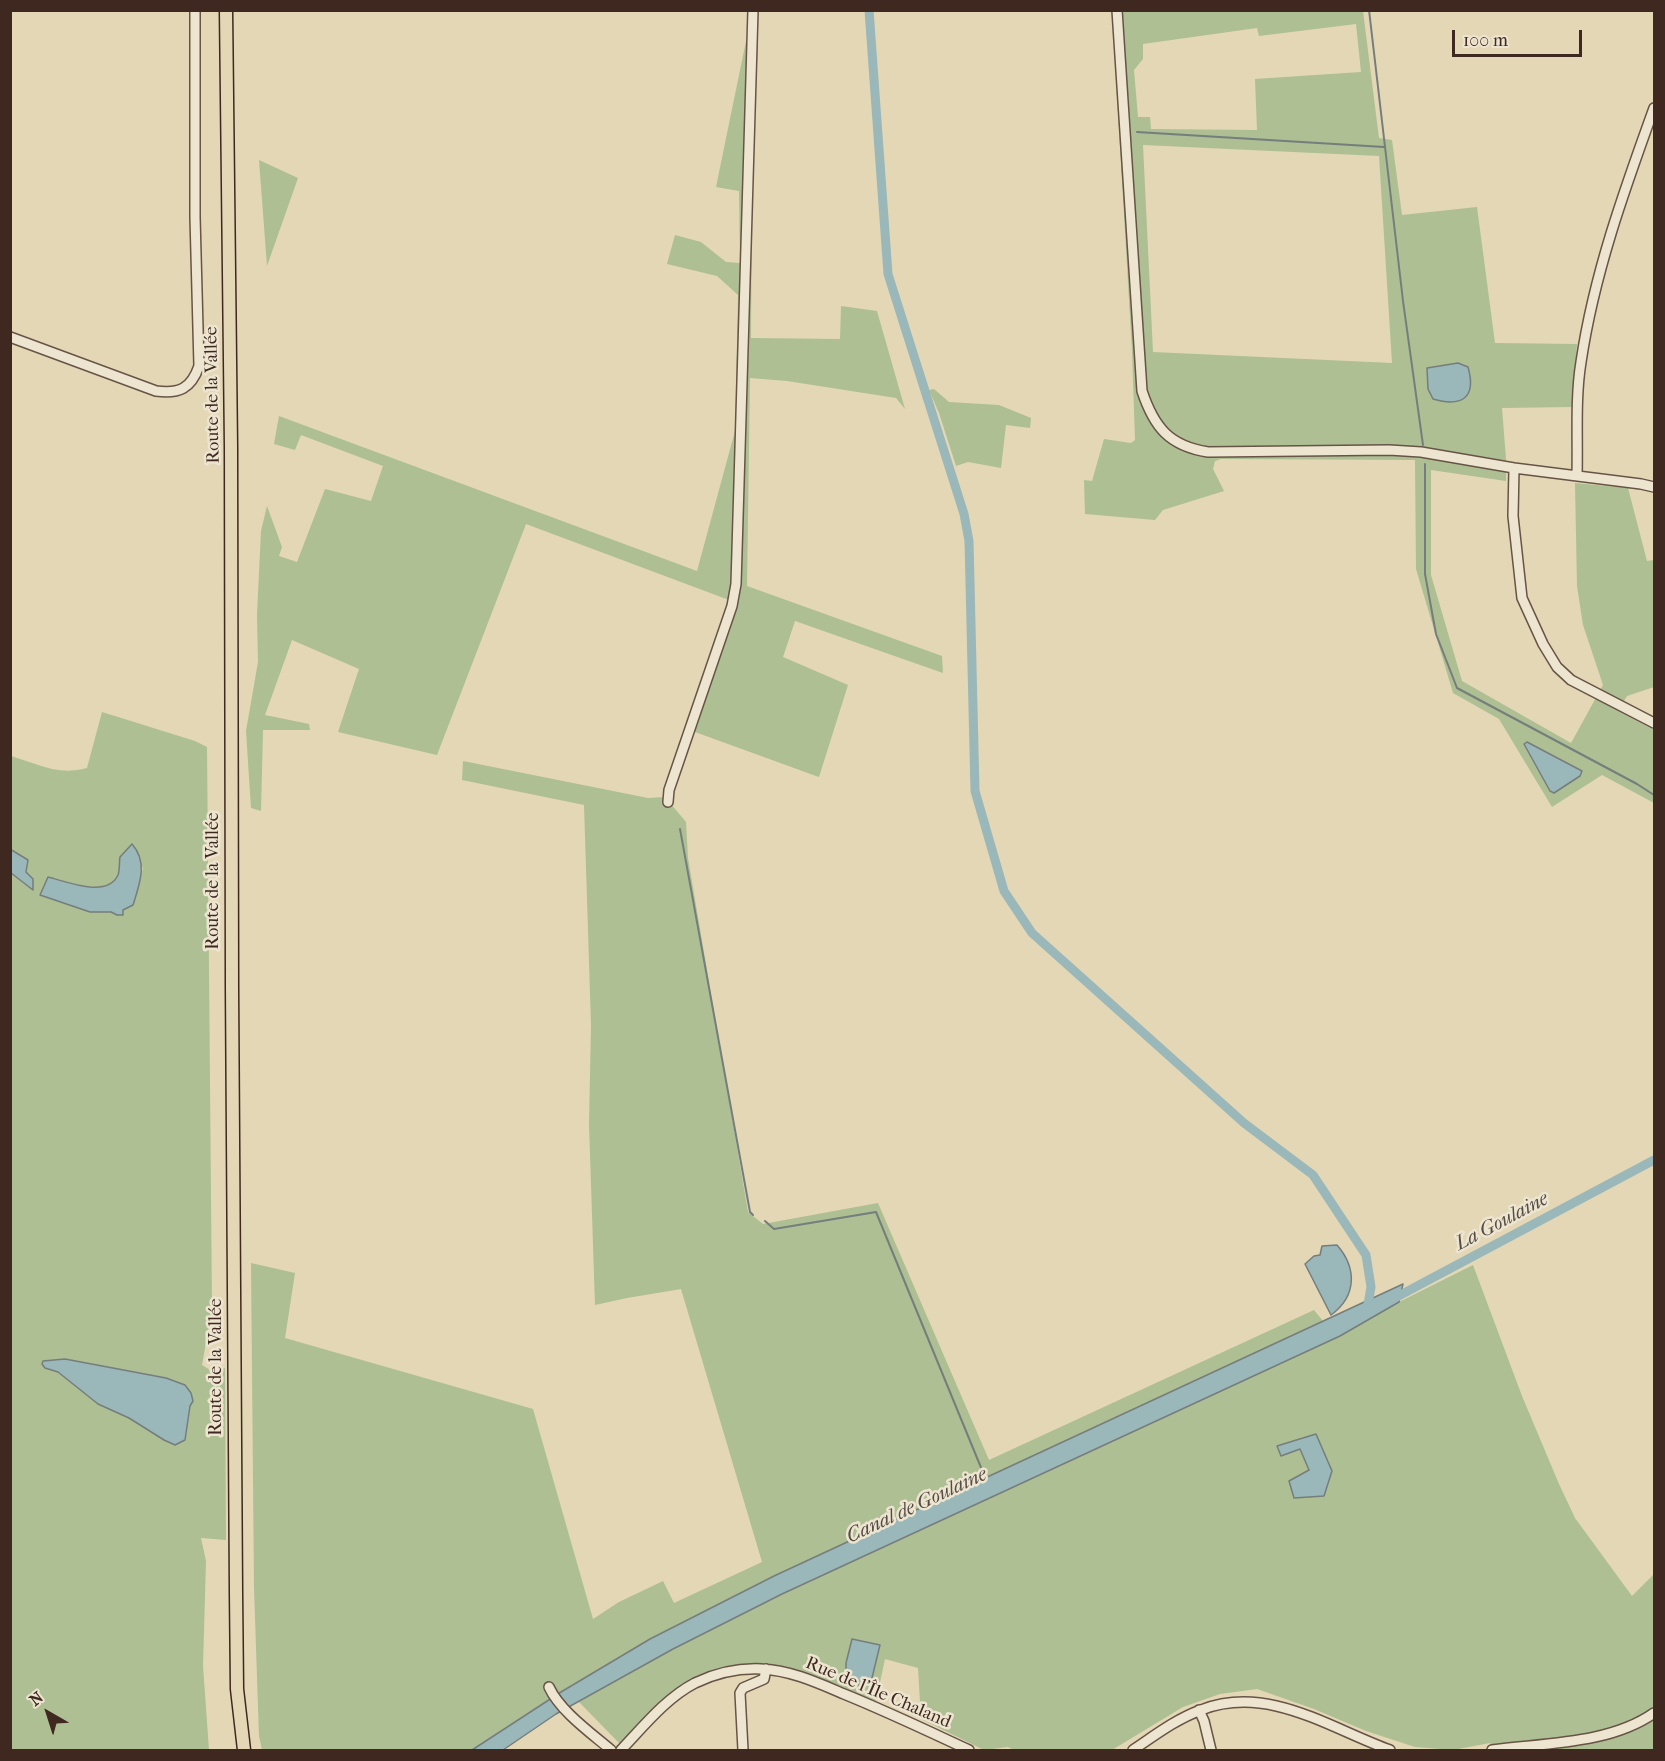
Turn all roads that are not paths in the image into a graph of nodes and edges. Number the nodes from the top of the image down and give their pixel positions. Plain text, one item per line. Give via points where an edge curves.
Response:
1 (195, 10) edge
2 (226, 10) edge
3 (753, 10) edge
4 (1117, 10) edge
5 (1654, 108) edge
6 (10, 337) edge
7 (1514, 468) junction
8 (1577, 476) junction
9 (1654, 487) edge
10 (1654, 723) edge
11 (668, 802) dead end
12 (766, 1669) junction
13 (550, 1689) dead end
14 (1199, 1710) junction
15 (1654, 1713) edge
16 (244, 1750) edge
17 (611, 1750) edge
18 (621, 1750) edge
19 (743, 1750) edge
20 (969, 1750) edge
21 (1133, 1750) edge
22 (1211, 1750) edge
23 (1390, 1750) edge
24 (1492, 1750) edge

1 - 6 street via 199,366 194,378 172,393 156,391
2 - 16 main road, Route de la Vallée via 237,1689
3 - 11 street via 736,584
4 - 7 street via 1142,391 1162,432 1191,449 1208,452 1389,450
5 - 8 street via 1592,299 1581,365
7 - 8 street
7 - 10 street via 1513,516 1522,598 1543,644 1557,668 1571,680
8 - 9 street
12 - 18 street, Rue de l'Île Chaland via 731,1670 696,1683 665,1705
12 - 19 street via 764,1679 740,1693
12 - 20 street, Rue de l'Île Chaland via 833,1689
13 - 17 street via 574,1718
14 - 21 street
14 - 22 street
14 - 23 street via 1246,1702 1284,1707
15 - 24 street via 1619,1732

